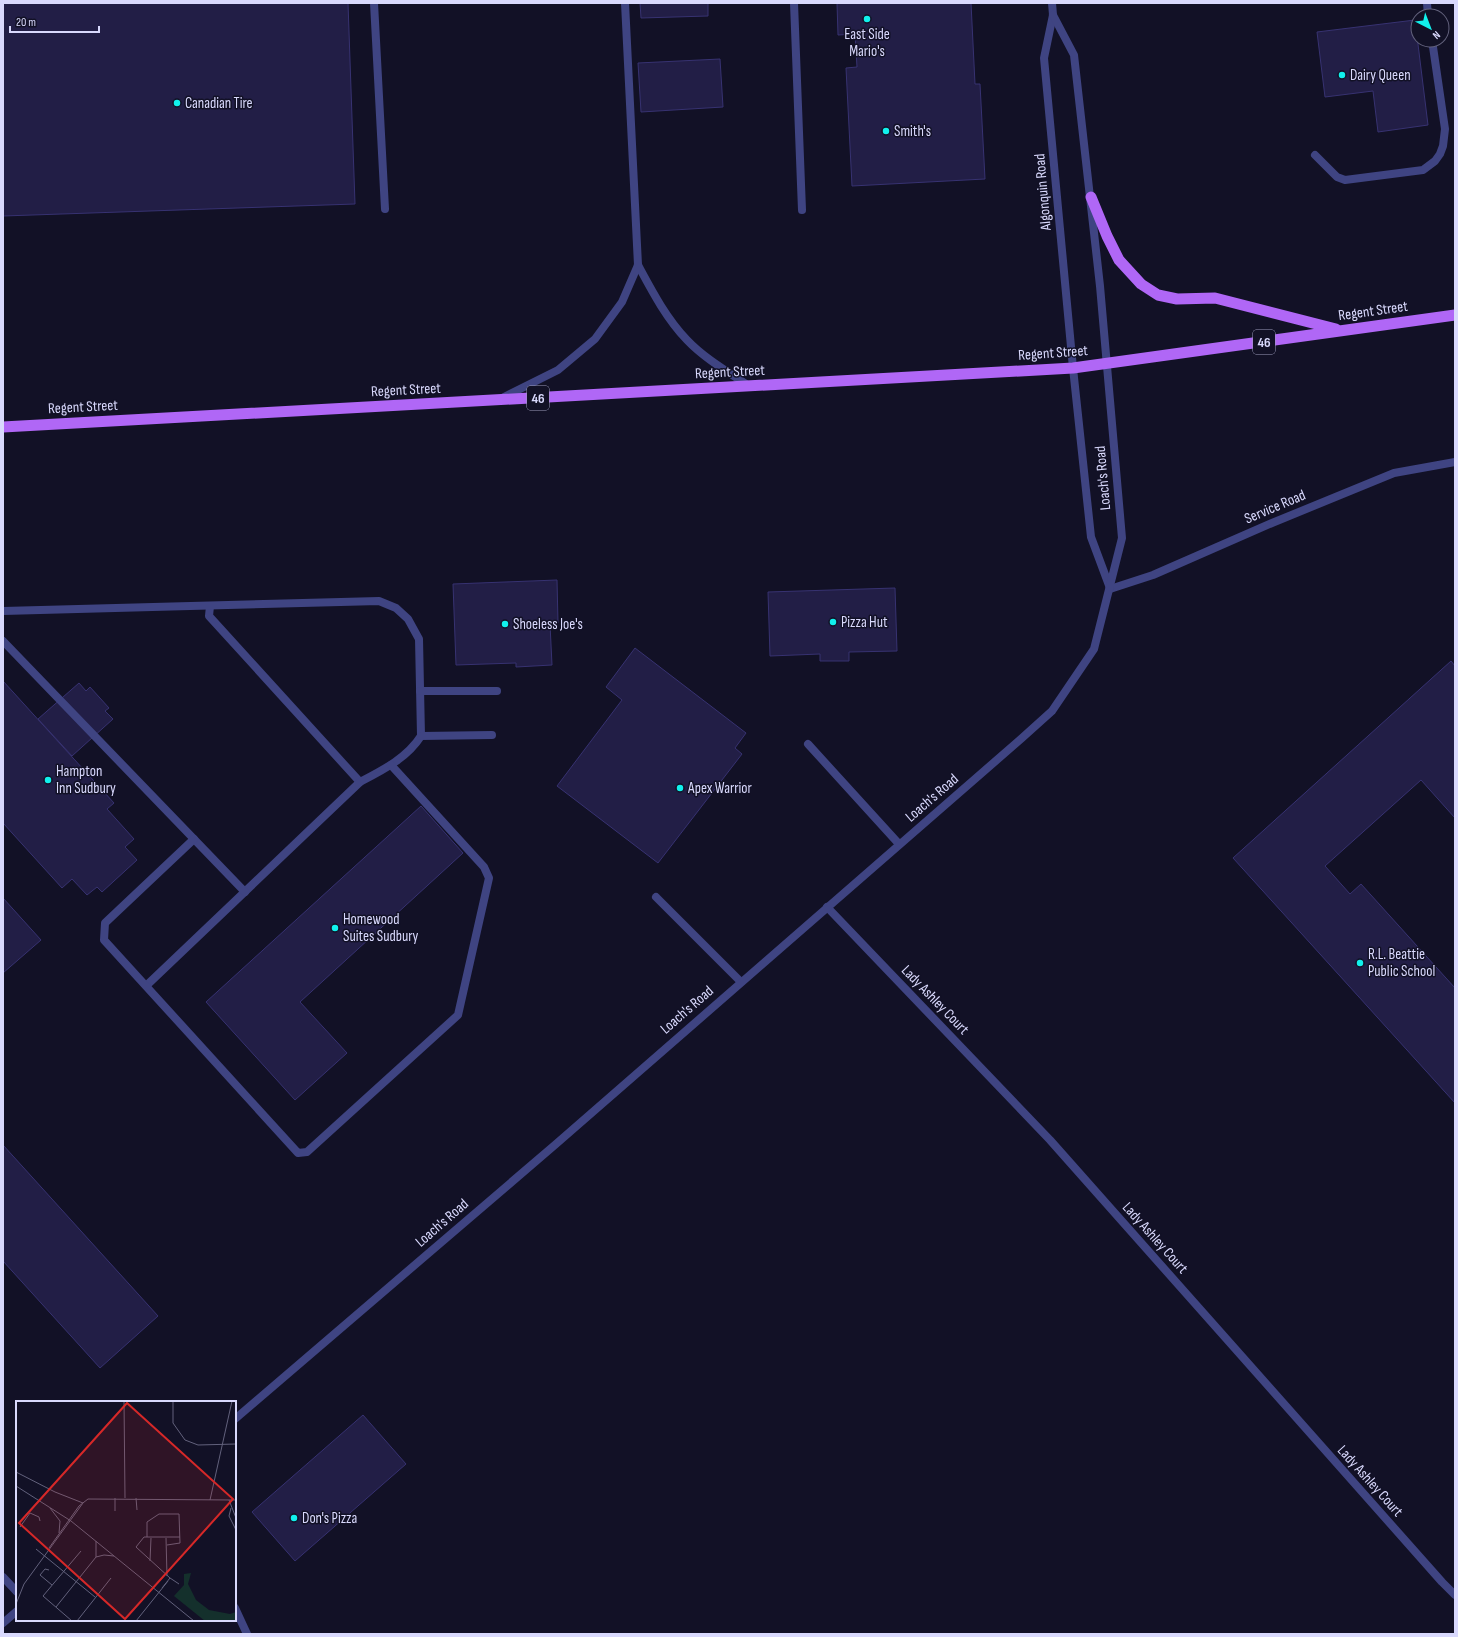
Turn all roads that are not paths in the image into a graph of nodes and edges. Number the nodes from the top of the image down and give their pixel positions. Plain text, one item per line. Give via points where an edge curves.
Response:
1 (374, 3) edge
2 (626, 3) edge
3 (794, 3) edge
4 (1052, 3) edge
5 (1053, 15) junction
6 (1433, 48) edge
7 (1315, 155) dead end
8 (1091, 197) junction
9 (385, 209) dead end
10 (802, 210) dead end
11 (638, 265) junction
12 (1455, 315) edge
13 (1342, 331) junction
14 (1107, 364) junction
15 (1073, 368) junction
16 (749, 386) junction
17 (500, 400) junction
18 (3, 427) edge
19 (1455, 462) edge
20 (1110, 589) junction
21 (210, 606) junction
22 (3, 611) edge
23 (3, 641) edge
24 (420, 691) junction
25 (497, 691) dead end
26 (492, 735) dead end
27 (421, 736) junction
28 (808, 744) dead end
29 (391, 765) junction
30 (360, 782) junction
31 (194, 839) junction
32 (899, 844) junction
33 (245, 892) junction
34 (656, 897) dead end
35 (827, 907) junction
36 (741, 982) junction
37 (146, 985) junction
38 (236, 1418) edge
39 (3, 1577) edge
40 (16, 1591) edge
41 (1455, 1595) edge
42 (236, 1610) edge
43 (16, 1612) edge
44 (3, 1623) edge
45 (248, 1634) edge

1 - 9 street
2 - 11 street
3 - 10 street
4 - 5 street, Algonquin Road
5 - 8 street, Algonquin Road via 1074,55
5 - 15 street, Algonquin Road via 1044,58
6 - 7 street via 1445,129 1443,146 1435,161 1423,170 1345,180 1337,177
8 - 13 main road via 1119,260 1141,284 1158,295 1177,299 1215,298
8 - 14 street, Algonquin Road
11 - 16 street via 661,308 687,340
11 - 17 street via 622,302 595,339 558,370
12 - 13 main road, Regent Street / 46
13 - 14 main road, Regent Street / 46
14 - 15 main road, Regent Street / 46
14 - 20 street, Loach's Road via 1122,538
15 - 16 main road, Regent Street / 46
15 - 20 street, Loach's Road via 1091,537
16 - 17 main road, Regent Street / 46
17 - 18 main road, Regent Street / 46
19 - 20 street, Service Road via 1394,473 1153,575
20 - 32 street, Loach's Road via 1094,649 1052,711
21 - 22 street
21 - 24 street via 379,601 396,608 408,619 419,639
21 - 30 street via 209,616
23 - 31 street
24 - 25 street
24 - 27 street
26 - 27 street
27 - 29 street via 414,747
28 - 32 street
29 - 30 street
29 - 37 street via 484,867 488,878 458,1015 308,1152 298,1153
30 - 33 street
31 - 33 street
31 - 37 street via 105,923 104,940
32 - 35 street, Loach's Road
33 - 37 street
34 - 36 street
35 - 36 street, Loach's Road
35 - 41 street, Lady Ashley Court via 1050,1140
36 - 38 street, Loach's Road
39 - 40 street
42 - 45 street
43 - 44 street

